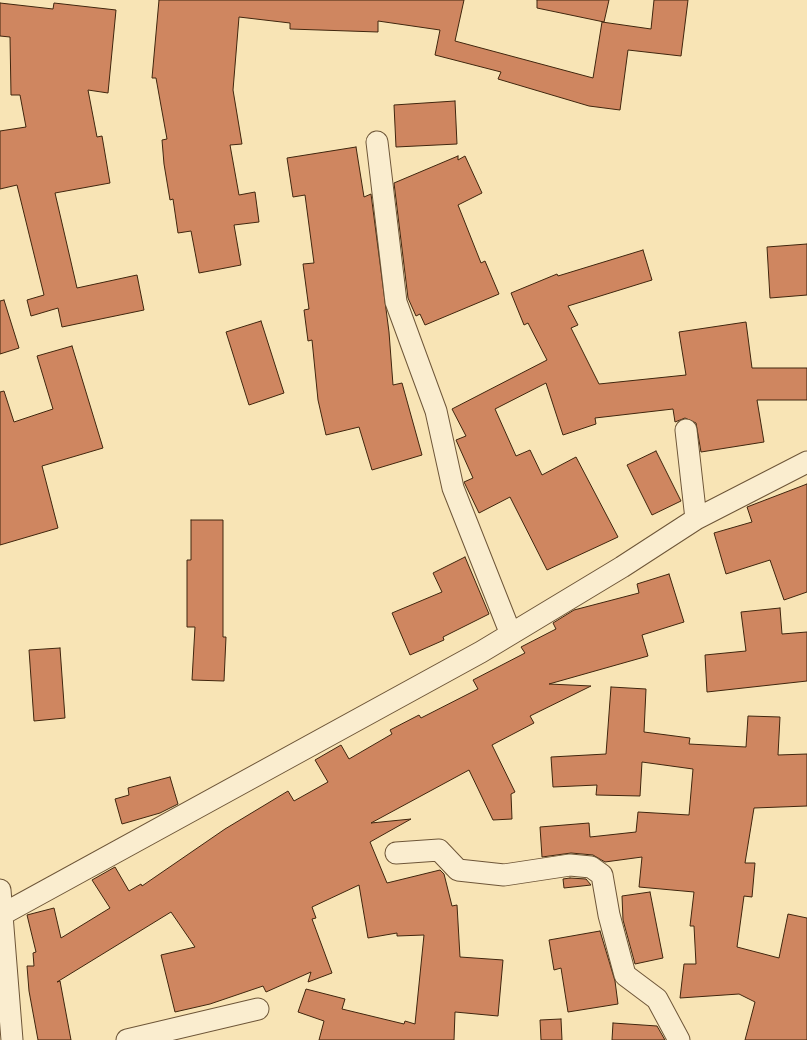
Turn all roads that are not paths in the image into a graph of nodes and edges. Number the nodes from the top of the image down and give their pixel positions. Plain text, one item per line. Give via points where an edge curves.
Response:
1 (377, 142) dead end
2 (686, 430) dead end
3 (807, 462) edge
4 (696, 518) junction
5 (510, 632) junction
6 (396, 853) dead end
7 (0, 890) edge
8 (3, 914) junction
9 (258, 1009) dead end
10 (12, 1040) edge
11 (127, 1040) edge
12 (679, 1040) edge

1 - 5 street via 396,302 436,411 453,488
2 - 4 street
3 - 4 street
4 - 5 street via 622,567
5 - 8 street via 481,652
6 - 12 street via 439,850 458,870 504,875 570,865 591,867 602,875 608,915 624,975 657,999
7 - 8 street
8 - 10 street
9 - 11 street

